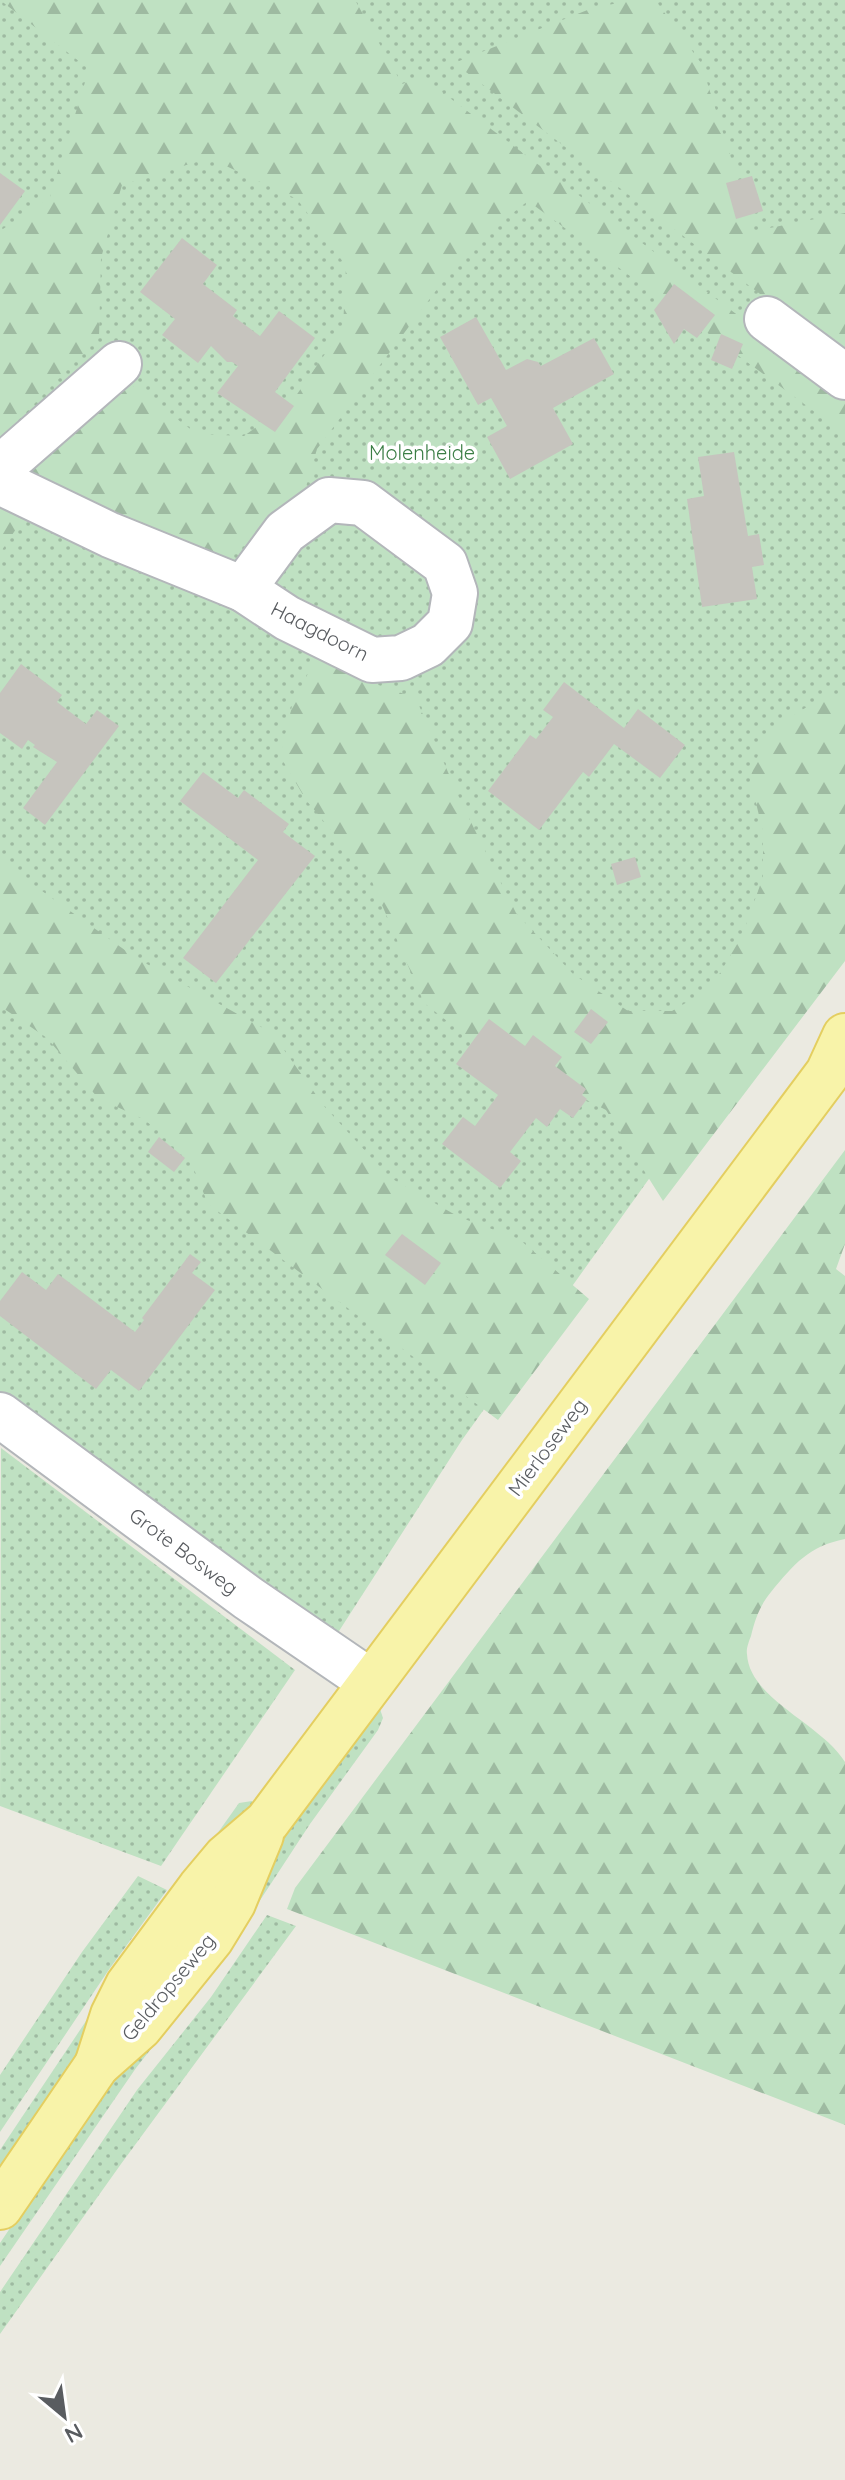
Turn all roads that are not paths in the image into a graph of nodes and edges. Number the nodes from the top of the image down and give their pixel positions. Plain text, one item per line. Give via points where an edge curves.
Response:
1 (767, 319) dead end
2 (119, 364) dead end
3 (845, 377) edge
4 (0, 468) edge
5 (0, 482) edge
6 (243, 589) junction
7 (839, 1057) edge
8 (0, 1415) edge
9 (371, 1682) junction
10 (217, 1895) joint
11 (0, 2207) edge

1 - 3 street
2 - 4 street
5 - 6 street, Haagdoorn via 110,535
6 - 6 street, Haagdoorn via 285,532 329,500 363,503 409,536 445,564 455,593 450,623 428,645 401,658 372,660 287,618
7 - 9 main road, Mierloseweg
8 - 9 street, Grote Bosweg
9 - 10 main road, Mierloseweg
10 - 11 main road, Geldropseweg via 128,1985 97,2065

